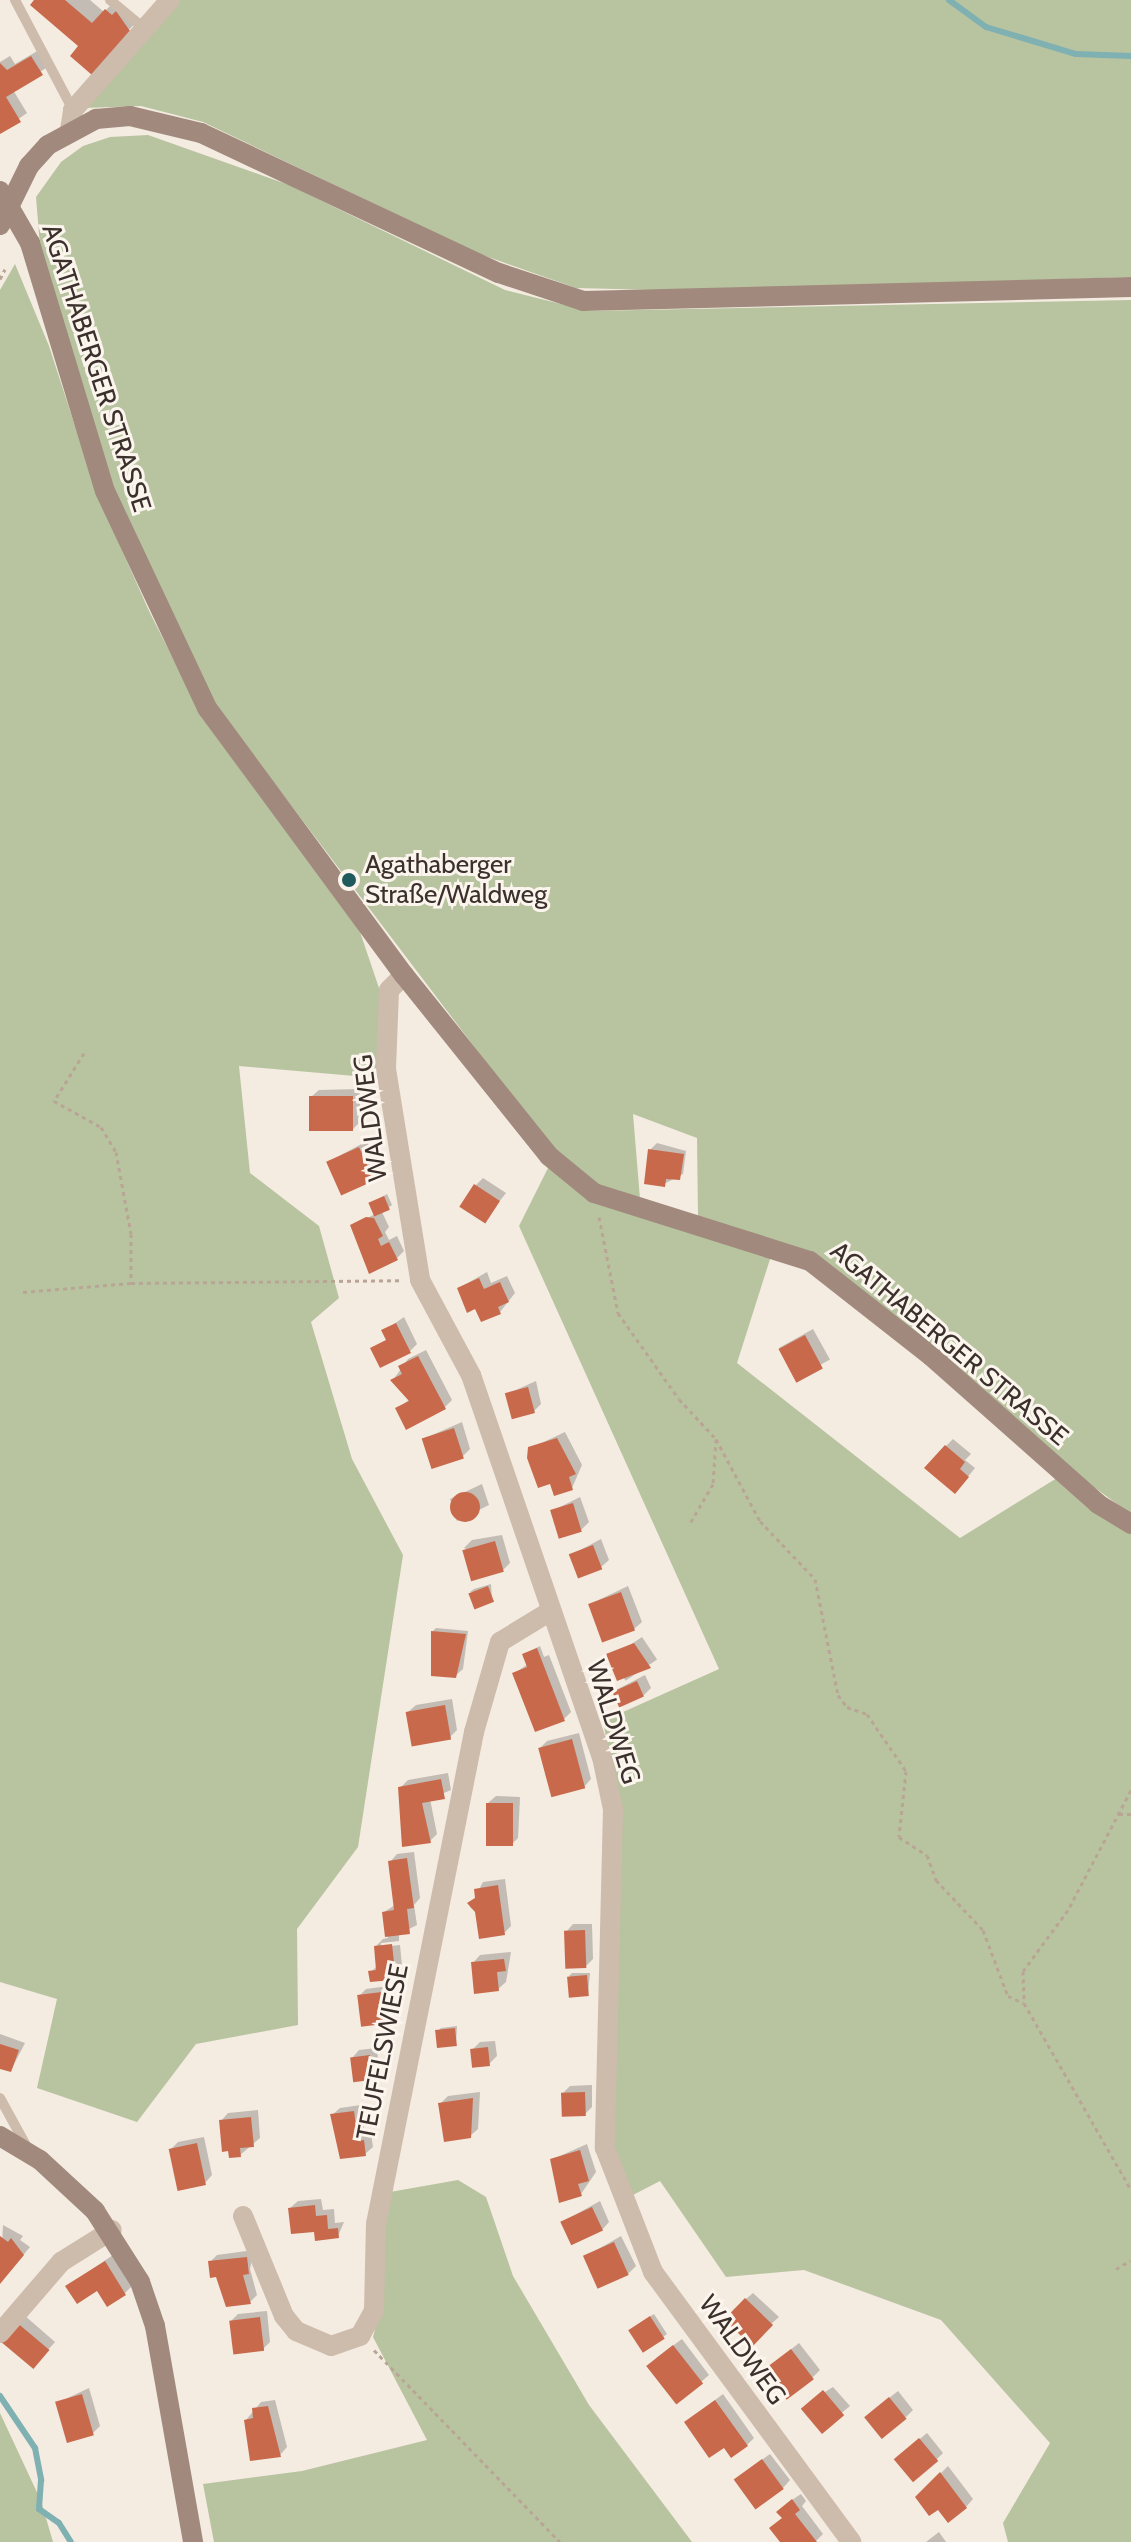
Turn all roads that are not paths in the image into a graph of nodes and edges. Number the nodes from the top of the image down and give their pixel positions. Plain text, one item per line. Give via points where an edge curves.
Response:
1 (15, 0) edge
2 (110, 0) edge
3 (170, 0) edge
4 (144, 28) junction
5 (71, 120) junction
6 (5, 197) edge
7 (0, 225) edge
8 (1131, 287) edge
9 (404, 975) junction
10 (1131, 1524) edge
11 (549, 1612) junction
12 (0, 2098) edge
13 (0, 2136) edge
14 (30, 2155) junction
15 (243, 2216) dead end
16 (112, 2230) junction
17 (0, 2333) edge
18 (193, 2542) edge
19 (851, 2542) edge

1 - 5 lane
2 - 4 lane
3 - 4 street
4 - 5 street
5 - 6 street
5 - 8 street via 130,116 167,121 499,273 583,301
6 - 7 street
6 - 9 street, AGATHABERGER STRASSE via 30,243 105,491 207,708
9 - 10 street, AGATHABERGER STRASSE via 549,1156 594,1193 810,1261 931,1356 1098,1504
9 - 11 street, WALDWEG via 389,990 386,1069 420,1280 471,1375
11 - 15 street, TEUFELSWIESE via 500,1642 474,1732 376,2224 374,2311 360,2336 331,2346 296,2331 284,2316
11 - 19 street, WALDWEG via 602,1757 613,1809 602,2100 605,2148 618,2191 653,2272
12 - 14 lane
13 - 14 street
14 - 16 street
16 - 17 street via 61,2262
16 - 18 street via 140,2282 155,2326

